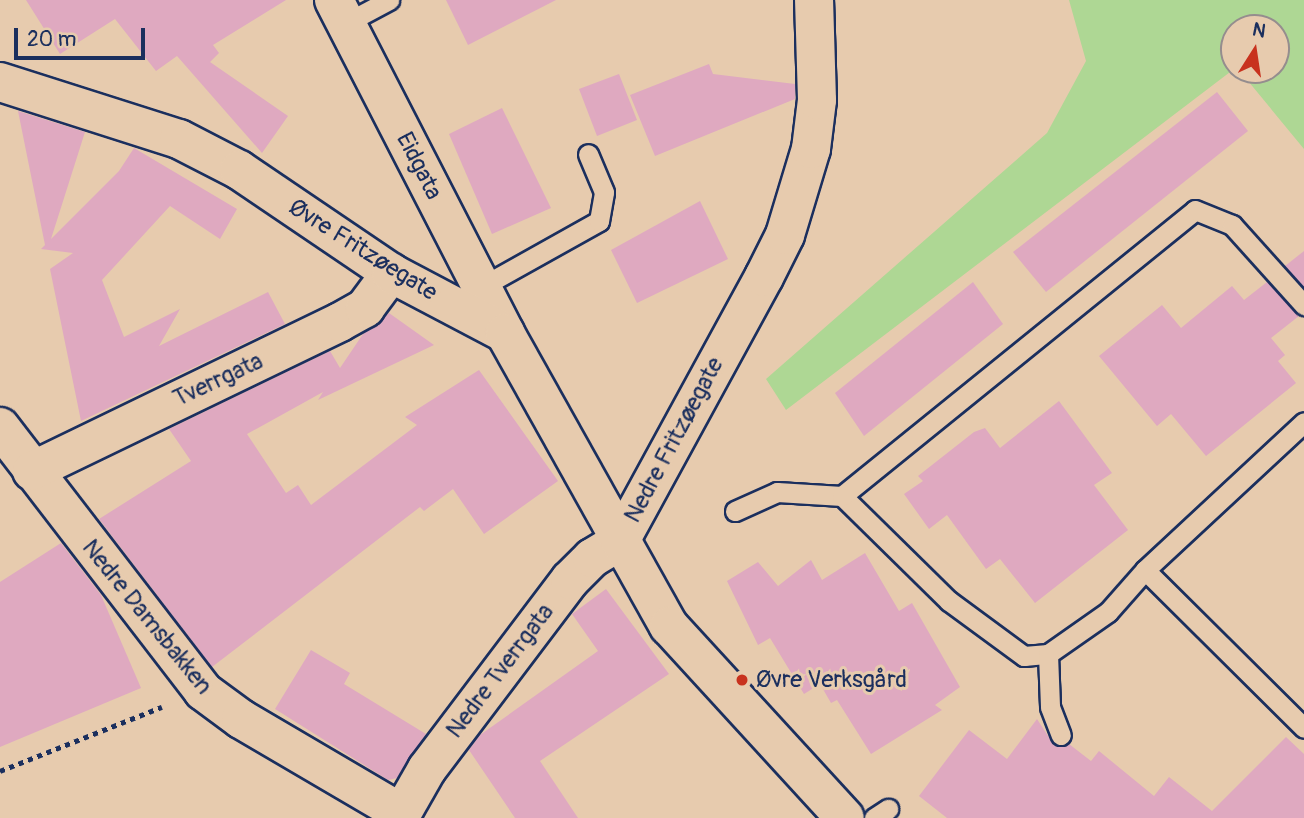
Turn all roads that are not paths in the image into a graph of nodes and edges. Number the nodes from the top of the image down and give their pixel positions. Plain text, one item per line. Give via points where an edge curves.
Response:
1 (389, 0) edge
2 (814, 0) edge
3 (340, 12) edge
4 (0, 82) edge
5 (588, 154) dead end
6 (391, 273) junction
7 (481, 287) junction
8 (1304, 305) edge
9 (505, 333) junction
10 (1304, 422) edge
11 (0, 427) edge
12 (32, 471) junction
13 (842, 496) junction
14 (735, 511) dead end
15 (620, 541) junction
16 (1145, 570) junction
17 (1048, 654) junction
18 (1304, 728) edge
19 (1061, 735) dead end
20 (400, 816) edge
21 (845, 818) edge

1 - 3 lane
2 - 15 street, Nedre Fritzøegate via 817,100 811,149 789,223
3 - 7 street, Eidgata
4 - 6 street, Øvre Fritzøegate via 179,139 239,170
5 - 7 lane via 604,192 599,221
6 - 9 street, Øvre Fritzøegate
6 - 12 street, Tverrgata via 365,307 340,322
7 - 9 street, Eidgata
8 - 13 lane via 1232,225 1195,210
9 - 15 street
10 - 16 lane
11 - 12 street, Nedre Damsbakken
12 - 20 street, Nedre Damsbakken via 203,691
13 - 14 lane via 777,492
13 - 17 lane via 949,601 1024,656
15 - 20 street, Nedre Tverrgata via 592,558 570,580 435,759
15 - 21 street, Nedre Fritzøegate via 669,625
16 - 17 lane via 1108,612
16 - 18 lane
17 - 19 lane via 1050,707

